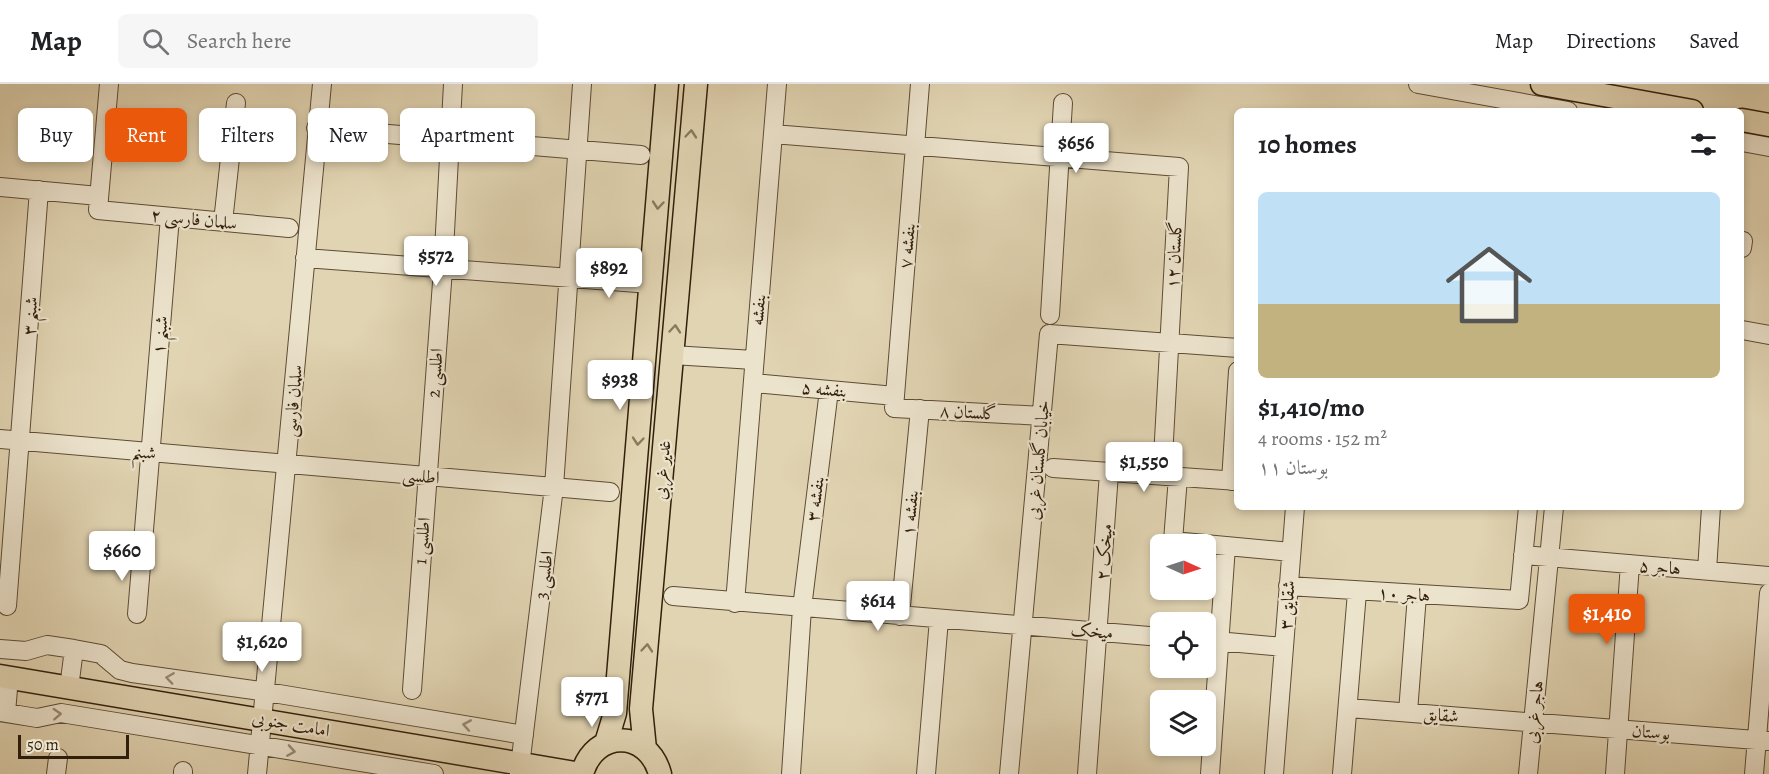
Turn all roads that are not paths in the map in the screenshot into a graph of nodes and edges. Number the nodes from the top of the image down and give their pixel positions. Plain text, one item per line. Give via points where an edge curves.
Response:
1 (109, 84) edge
2 (322, 84) edge
3 (453, 84) edge
4 (582, 84) edge
5 (667, 84) edge
6 (696, 84) edge
7 (777, 84) edge
8 (920, 84) edge
9 (1418, 84) edge
10 (1542, 84) edge
11 (236, 103) dead end
12 (1063, 103) dead end
13 (319, 108) edge
14 (451, 108) edge
15 (1551, 108) edge
16 (1675, 108) edge
17 (1744, 120) edge
18 (1769, 125) edge
19 (773, 134) junction
20 (1744, 142) edge
21 (915, 146) junction
22 (535, 147) edge
23 (1769, 147) edge
24 (577, 151) junction
25 (641, 155) dead end
26 (1059, 157) junction
27 (313, 162) edge
28 (447, 162) edge
29 (0, 187) edge
30 (39, 190) junction
31 (99, 203) junction
32 (170, 217) junction
33 (223, 222) junction
34 (290, 228) dead end
35 (305, 258) junction
36 (443, 269) junction
37 (570, 278) junction
38 (651, 284) junction
39 (1050, 315) dead end
40 (1744, 330) edge
41 (1769, 335) edge
42 (1169, 343) junction
43 (1234, 348) edge
44 (672, 355) junction
45 (754, 360) junction
46 (753, 383) junction
47 (829, 390) junction
48 (895, 402) junction
49 (920, 410) junction
50 (1042, 417) junction
51 (0, 439) edge
52 (21, 441) junction
53 (149, 453) junction
54 (287, 465) junction
55 (1053, 468) dead end
56 (1109, 473) junction
57 (428, 476) junction
58 (1170, 477) junction
59 (1234, 481) edge
60 (554, 488) junction
61 (610, 492) dead end
62 (1295, 510) edge
63 (1528, 510) edge
64 (1554, 510) edge
65 (1711, 510) edge
66 (1226, 546) junction
67 (1291, 552) junction
68 (1523, 555) junction
69 (1550, 558) junction
70 (1630, 564) junction
71 (1707, 570) junction
72 (1769, 576) edge
73 (1288, 586) junction
74 (1357, 592) junction
75 (1769, 593) edge
76 (1417, 595) junction
77 (674, 596) dead end
78 (735, 603) junction
79 (8, 606) dead end
80 (802, 608) junction
81 (137, 614) dead end
82 (1216, 614) edge
83 (900, 616) junction
84 (939, 619) junction
85 (1023, 626) junction
86 (1098, 632) junction
87 (1150, 636) edge
88 (1216, 641) edge
89 (1284, 647) junction
90 (0, 649) edge
91 (74, 649) junction
92 (5, 677) edge
93 (1212, 678) edge
94 (69, 688) junction
95 (412, 690) dead end
96 (267, 692) junction
97 (1349, 708) junction
98 (3, 712) edge
99 (1408, 712) junction
100 (263, 719) junction
101 (1533, 722) junction
102 (1619, 729) junction
103 (524, 735) junction
104 (1762, 741) edge
105 (606, 743) junction
106 (260, 745) junction
107 (645, 748) junction
108 (519, 769) edge
109 (257, 774) edge
110 (434, 774) edge
111 (581, 774) edge
112 (660, 774) edge
113 (791, 774) edge
114 (926, 774) edge
115 (1009, 774) edge
116 (1087, 774) edge
117 (1210, 774) edge
118 (1274, 774) edge
119 (1342, 774) edge
120 (1528, 774) edge
121 (1615, 774) edge
122 (1754, 774) edge

1 - 31 street
2 - 13 street, سلمان فارسی
3 - 14 street, اطلسی 2
4 - 24 street, اطلسی 3
5 -> 38 main road, غدیر غربی
44 -> 6 main road, غدیر غربی
7 - 19 street, بنفشه
8 - 21 street, بنفشه ۷
9 - 15 street
10 - 16 main road
11 - 33 street
12 - 26 street
17 - 18 main road
19 - 21 street
19 - 45 street, بنفشه
20 - 23 street
21 - 26 street
21 - 48 street, بنفشه ۷
22 - 24 street
24 - 25 street
24 - 37 street, اطلسی 3
26 - 39 street
26 - 42 street, گلستان ۱۲ via 1179,167
27 - 35 street, سلمان فارسی
28 - 36 street, اطلسی 2
29 - 30 street, سلمان فارسی ۲
30 - 31 street, سلمان فارسی ۲
30 - 52 street, شبنم ۳
31 - 32 street, سلمان فارسی ۲
32 - 33 street, سلمان فارسی ۲
32 - 53 street, شبنم ۱
33 - 34 street, سلمان فارسی ۲
35 - 36 street
35 - 54 street, سلمان فارسی
36 - 37 street
36 - 57 street, اطلسی 2
37 - 38 street
37 - 60 street, اطلسی 3
38 -> 105 main road, غدیر غربی via 615,713
40 - 41 street
42 - 43 street, خیابان گلستان غربی
42 - 50 street, خیابان گلستان غربی via 1048,334
42 - 58 street, گلستان ۱۲
44 - 45 street
107 -> 44 main road, غدیر غربی via 641,709
45 - 46 street, بنفشه
46 - 47 street, بنفشه ۵
46 - 78 street, بنفشه
47 - 48 street, بنفشه ۵
47 - 80 street, بنفشه ۳
48 - 49 street, گلستان ۸
49 - 50 street, گلستان ۸
49 - 83 street, بنفشه ۱
50 - 85 street, خیابان گلستان غربی
51 - 52 street, شبنم
52 - 53 street, شبنم
52 - 79 street, شبنم ۳
53 - 54 street, شبنم
53 - 81 street, شبنم ۱
54 - 57 street, اطلسی
54 - 96 street, سلمان فارسی
55 - 56 street
56 - 58 street
56 - 86 street, میخک ۲
57 - 60 street, اطلسی
57 - 95 street, اطلسی 1
58 - 59 street
58 - 66 street, گلستان ۱۲ via 1173,541
60 - 61 street, اطلسی
60 - 103 street, اطلسی 3
62 - 67 street, شقایق ۳
63 - 68 street
64 - 69 street, هاجر غربی
65 - 71 street
66 - 67 street
66 - 82 street
67 - 73 street, شقایق ۳
68 - 69 street, هاجر ۵
68 - 76 street, هاجر ۱۰ via 1519,600
69 - 70 street, هاجر ۵
69 - 101 street, هاجر غربی
70 - 71 street, هاجر ۵
70 - 102 street
71 - 72 street, هاجر ۵
73 - 74 street, هاجر ۱۰
73 - 89 street, شقایق ۳
74 - 76 street, هاجر ۱۰
74 - 97 street
75 - 104 street
76 - 99 street
77 - 78 street
78 - 80 street
80 - 83 street
80 - 113 street, بنفشه ۳
83 - 84 street
84 - 85 street
84 - 114 street
85 - 86 street, میخک
85 - 115 street, خیابان گلستان غربی
86 - 87 street, میخک
86 - 116 street, میخک ۲
88 - 89 street
89 - 118 street, شقایق ۳
90 - 91 street via 26,651 46,645
91 - 94 street
96 -> 91 street via 126,672 101,654
92 - 94 main road, امامت جنوبی
92 - 98 street
93 - 117 street
94 - 100 main road, امامت جنوبی
96 - 100 street, سلمان فارسی
103 -> 96 street
97 - 99 street, شقایق
97 - 119 street
98 -> 106 street via 37,718 61,713
99 - 101 street, شقایق
100 - 106 street, سلمان فارسی
100 - 108 main road, امامت جنوبی
101 - 102 street, بوستان
101 - 120 street, هاجر غربی
102 - 104 street, بوستان
102 - 121 street
103 - 108 street, اطلسی 3
104 - 122 street
105 - 107 main road via 626,740
105 - 111 main road via 590,755
106 - 109 street, سلمان فارسی
106 -> 110 street
107 - 112 main road
108 - 111 main road, امامت جنوبی

